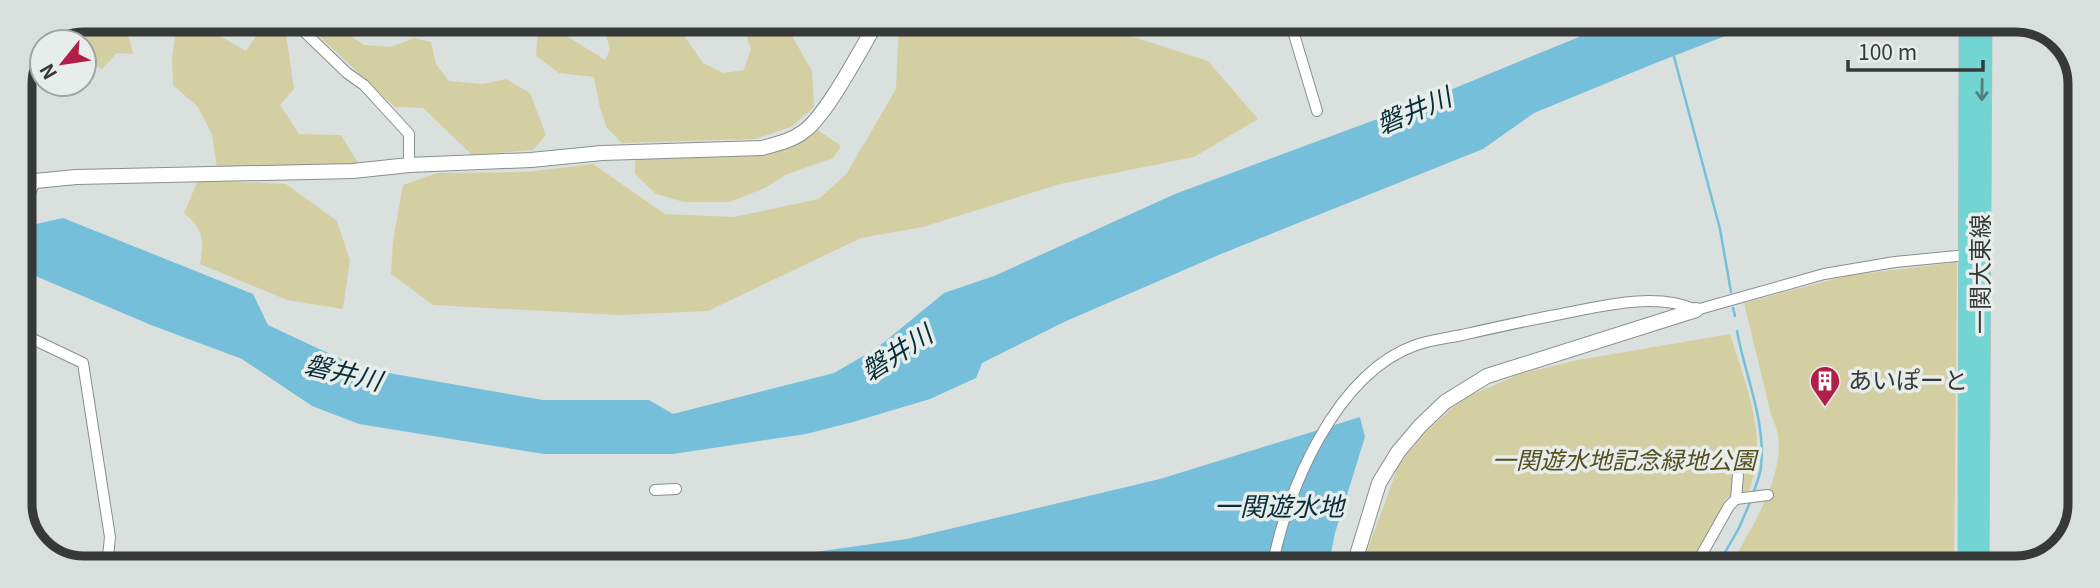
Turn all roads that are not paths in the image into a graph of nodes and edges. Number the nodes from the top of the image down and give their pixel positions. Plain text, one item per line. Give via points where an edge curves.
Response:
1 (304, 32) edge
2 (871, 32) edge
3 (1294, 32) edge
4 (1968, 32) edge
5 (1983, 32) edge
6 (1317, 111) dead end
7 (409, 165) junction
8 (33, 185) edge
9 (1974, 235) junction
10 (1967, 255) junction
11 (1696, 310) junction
12 (32, 339) edge
13 (1738, 475) dead end
14 (676, 489) dead end
15 (655, 490) dead end
16 (1768, 495) dead end
17 (1736, 499) junction
18 (108, 556) edge
19 (1274, 556) edge
20 (1357, 556) edge
21 (1701, 556) edge
22 (1967, 556) edge
23 (1980, 556) edge

1 - 7 street via 364,85 409,134
2 - 7 street via 823,110 804,132 762,148
3 - 6 street
4 - 9 main road, 一関大東線
5 -> 9 main road, 一関大東線
7 - 8 street via 353,171 76,177
9 - 10 main road, 一関大東線
9 - 23 main road, 一関大東線
10 - 11 street via 1824,274
10 - 22 main road, 一関大東線
11 - 19 street via 1680,303 1603,306 1416,345 1376,365 1311,451
11 - 20 street via 1488,376 1445,402 1398,452 1379,483
12 - 18 street via 83,363 110,537
13 - 17 street
14 - 15 street
16 - 17 street
17 - 21 street

